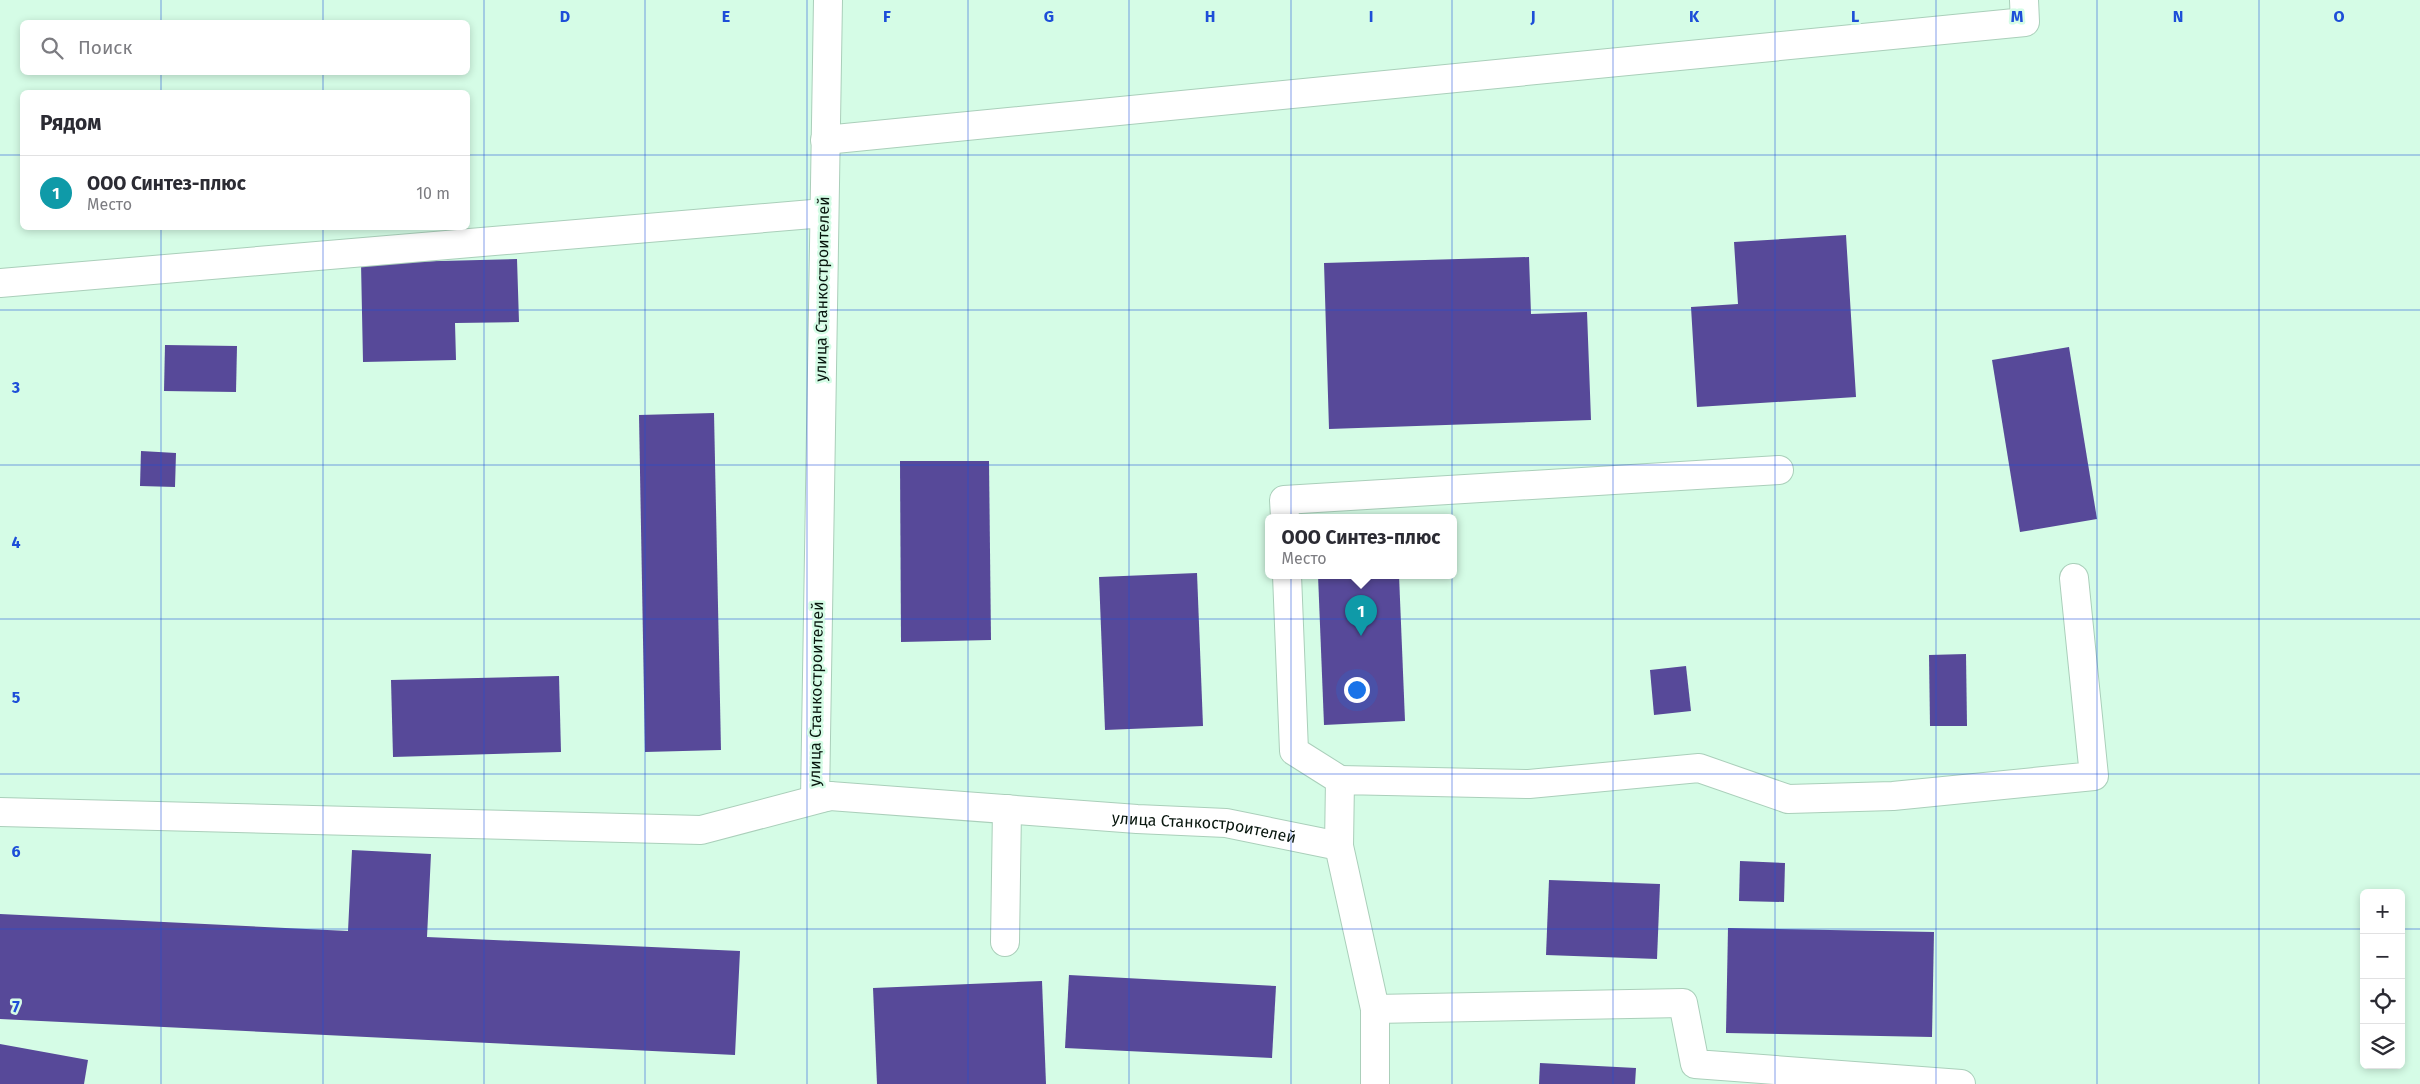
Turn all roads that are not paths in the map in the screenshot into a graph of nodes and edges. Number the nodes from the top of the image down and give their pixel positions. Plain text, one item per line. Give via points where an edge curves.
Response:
1 (828, 0) edge
2 (2024, 0) edge
3 (825, 140) junction
4 (824, 213) junction
5 (0, 283) edge
6 (1779, 470) dead end
7 (1285, 514) edge
8 (2074, 578) dead end
9 (1287, 579) edge
10 (1340, 780) junction
11 (830, 796) junction
12 (1007, 809) junction
13 (0, 812) edge
14 (1339, 846) junction
15 (1005, 942) dead end
16 (1375, 1009) junction
17 (1695, 1074) edge
18 (1375, 1084) edge
19 (1960, 1084) edge

1 - 3 lane, улица Станкостроителей
2 - 3 lane via 2025,22
3 - 4 lane, улица Станкостроителей
4 - 5 lane
4 - 11 lane, улица Станкостроителей via 815,799
6 - 7 lane via 1284,500
8 - 10 lane via 2094,776 1893,796 1788,799 1699,768 1529,784
9 - 10 lane via 1294,751
10 - 14 lane
11 - 12 lane, улица Станкостроителей
11 - 13 lane via 701,830
12 - 14 lane, улица Станкостроителей via 1226,823
12 - 15 lane
14 - 16 lane
16 - 17 lane via 1683,1003
16 - 18 lane
17 - 19 lane

